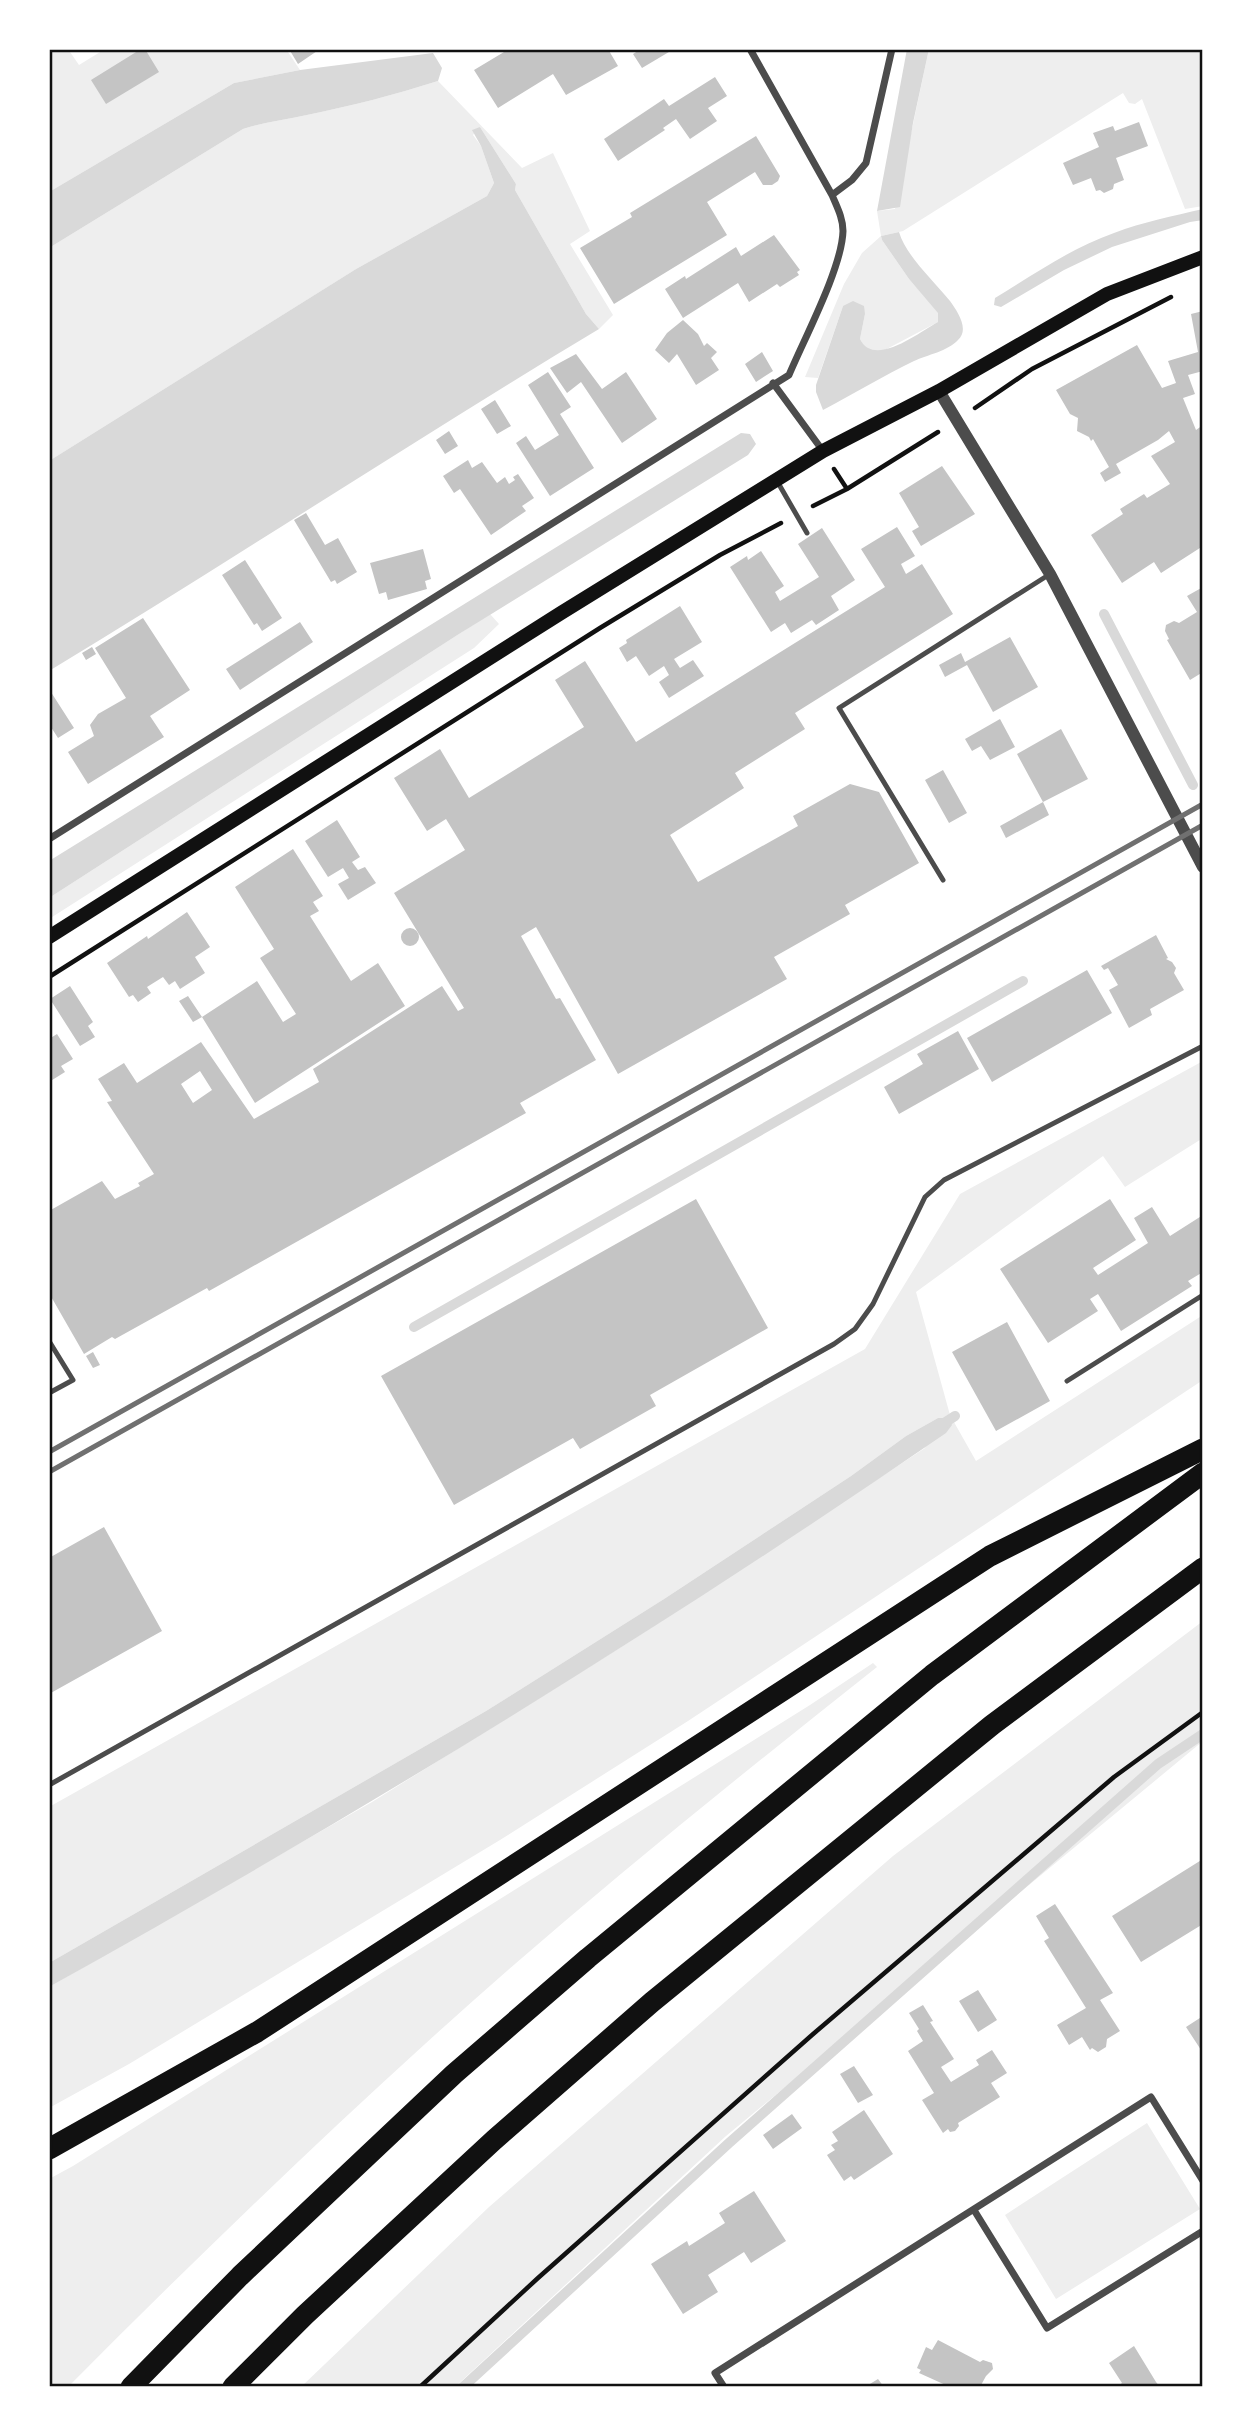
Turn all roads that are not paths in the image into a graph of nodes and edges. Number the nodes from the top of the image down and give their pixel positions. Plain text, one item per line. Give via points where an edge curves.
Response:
1 (750, 49) edge
2 (892, 49) edge
3 (832, 195) junction
4 (1203, 257) edge
5 (773, 383) junction
6 (939, 391) junction
7 (823, 451) junction
8 (776, 480) junction
9 (807, 533) dead end
10 (1050, 574) junction
11 (49, 839) edge
12 (1203, 867) edge
13 (943, 880) dead end
14 (49, 937) edge
15 (1203, 1046) edge
16 (1203, 1295) edge
17 (49, 1341) edge
18 (1067, 1381) dead end
19 (49, 1393) edge
20 (1203, 1449) edge
21 (1203, 1473) edge
22 (1203, 1568) edge
23 (49, 1785) edge
24 (49, 2149) edge
25 (1203, 2181) edge
26 (974, 2210) junction
27 (1203, 2231) edge
28 (131, 2387) edge
29 (233, 2387) edge
30 (724, 2387) edge

1 - 3 street
2 - 3 street via 866,163
3 - 5 street via 842,219 838,262 789,375
4 - 6 main road via 1107,294
5 - 7 street
5 - 11 street
6 - 7 main road
6 - 10 street
7 - 8 main road
8 - 9 lane
8 - 14 main road
10 - 12 street
10 - 13 lane via 839,708
15 - 23 lane via 944,1180 925,1197 873,1304 855,1329 834,1344
16 - 18 lane
17 - 19 lane via 73,1380
20 - 24 highway via 990,1556 257,2032
21 - 28 highway via 932,1675 588,1958 433,2094 240,2276
22 - 29 highway via 992,1725 652,2002 484,2149
25 - 26 street via 1151,2097
26 - 27 street via 1047,2328
26 - 30 street via 715,2373

